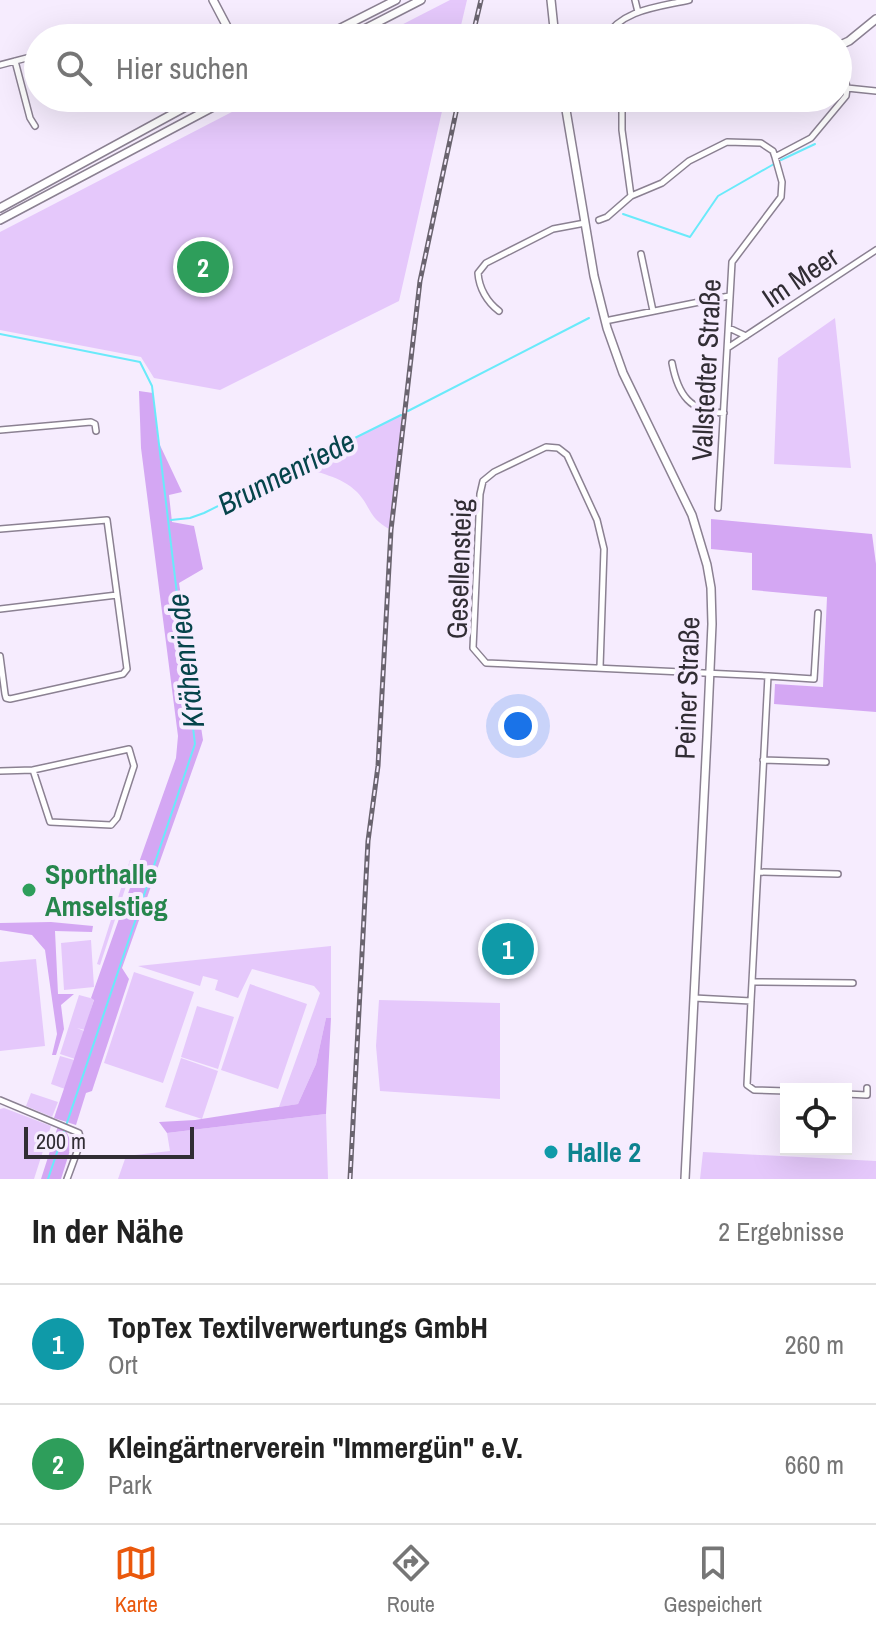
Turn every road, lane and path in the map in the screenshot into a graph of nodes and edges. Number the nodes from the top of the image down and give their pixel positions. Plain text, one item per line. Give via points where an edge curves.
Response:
1 (213, 0) edge
2 (396, 0) edge
3 (421, 0) edge
4 (551, 0) edge
5 (635, 0) edge
6 (689, 0) edge
7 (638, 12) junction
8 (876, 19) edge
9 (226, 24) edge
10 (349, 24) edge
11 (374, 24) edge
12 (554, 24) edge
13 (615, 24) edge
14 (852, 37) edge
15 (24, 59) edge
16 (15, 61) junction
17 (0, 65) edge
18 (852, 89) edge
19 (876, 91) edge
20 (24, 95) edge
21 (28, 112) edge
22 (176, 112) edge
23 (204, 112) edge
24 (566, 112) edge
25 (622, 112) edge
26 (833, 112) edge
27 (35, 126) dead end
28 (775, 157) junction
29 (631, 196) junction
30 (0, 208) edge
31 (0, 220) edge
32 (599, 220) dead end
33 (585, 223) junction
34 (876, 250) edge
35 (641, 254) dead end
36 (729, 296) junction
37 (499, 311) dead end
38 (653, 311) junction
39 (605, 321) junction
40 (729, 328) junction
41 (746, 336) junction
42 (728, 348) junction
43 (672, 363) dead end
44 (724, 413) junction
45 (0, 430) edge
46 (96, 431) dead end
47 (718, 508) dead end
48 (0, 529) edge
49 (117, 595) junction
50 (0, 609) edge
51 (818, 613) dead end
52 (0, 656) edge
53 (600, 667) junction
54 (709, 673) junction
55 (768, 676) junction
56 (763, 760) junction
57 (826, 762) dead end
58 (33, 770) junction
59 (0, 771) edge
60 (759, 872) junction
61 (838, 874) dead end
62 (753, 982) junction
63 (853, 983) dead end
64 (693, 998) junction
65 (751, 1001) junction
66 (780, 1091) edge
67 (852, 1093) edge
68 (876, 1096) edge
69 (0, 1100) edge
70 (67, 1179) edge
71 (685, 1179) edge

1 - 9 main road
2 - 10 main road
3 - 11 main road
4 - 12 main road
5 - 7 street
6 - 7 street
7 - 13 street
8 - 14 main road
15 - 16 street
16 - 17 street
16 - 20 street
18 - 19 street
21 - 27 street
22 - 30 main road
23 - 31 main road
24 - 33 main road, Peiner Straße
25 - 29 street
26 - 28 street via 811,138
28 - 29 street via 761,143 727,142
28 - 36 street, Vallstedter Straße via 781,197 733,258
29 - 32 street
33 - 37 street via 553,229 486,263 478,281
33 - 39 main road, Peiner Straße
34 - 41 street, Im Meer
35 - 38 street
36 - 38 street
36 - 40 street, Vallstedter Straße
38 - 39 street
39 - 54 main road, Peiner Straße via 623,373 699,533 712,605
40 - 41 street, Im Meer
40 - 42 street, Vallstedter Straße
41 - 42 street, Im Meer
42 - 44 street, Vallstedter Straße
43 - 44 street via 685,398 697,409
44 - 47 street, Vallstedter Straße
45 - 46 street via 91,422
48 - 49 street via 104,519 109,524
49 - 50 street
49 - 52 street via 126,672 6,698
51 - 55 street, Gesellensteig via 814,679
53 - 53 street, Gesellensteig via 486,663 473,648 483,481 546,447 567,455 597,520 604,549
53 - 54 street, Gesellensteig
54 - 55 street, Gesellensteig
54 - 64 main road, Peiner Straße
55 - 56 street
56 - 57 street
56 - 60 street
58 - 58 street via 129,749 134,766 111,825 50,822
58 - 59 street
60 - 61 street
60 - 62 street
62 - 63 street
62 - 65 street
64 - 65 street
64 - 71 main road, Peiner Straße
65 - 66 street via 747,1085
67 - 68 street
69 - 70 street via 79,1133

